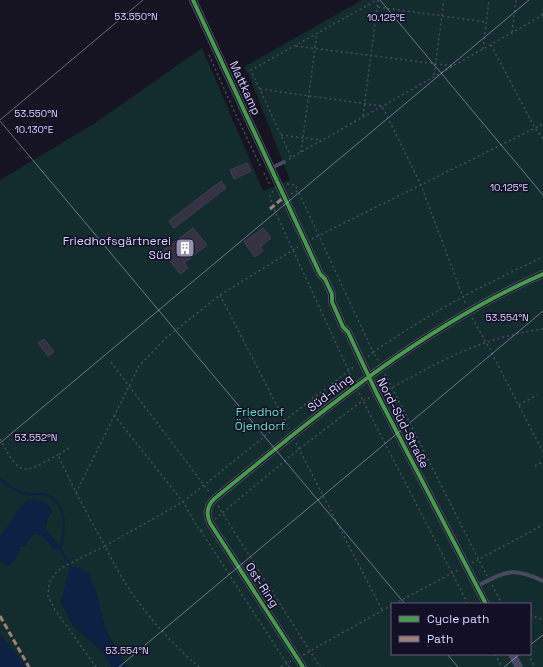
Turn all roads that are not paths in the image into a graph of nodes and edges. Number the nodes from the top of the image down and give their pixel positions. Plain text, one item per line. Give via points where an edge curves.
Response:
1 (193, 0) edge
2 (284, 162) dead end
3 (271, 168) junction
4 (276, 185) joint
5 (543, 274) edge
6 (368, 377) junction
7 (207, 512) joint
8 (543, 581) edge
9 (477, 586) junction
10 (486, 603) edge
11 (513, 655) edge
12 (303, 667) edge
13 (519, 667) edge

1 - 3 street, Mattkamp
2 - 3 lane
3 - 4 street, Mattkamp
4 - 6 street, Nord-Süd-Straße via 320,274 325,279 332,294 332,302
5 - 6 street, Süd-Ring via 514,286 468,311
6 - 7 street, Süd-Ring via 214,499
6 - 9 street, Nord-Süd-Straße
7 - 12 street, Ost-Ring via 213,528
8 - 9 lane via 515,571 500,574
9 - 10 street, Nord-Süd-Straße
11 - 13 street

